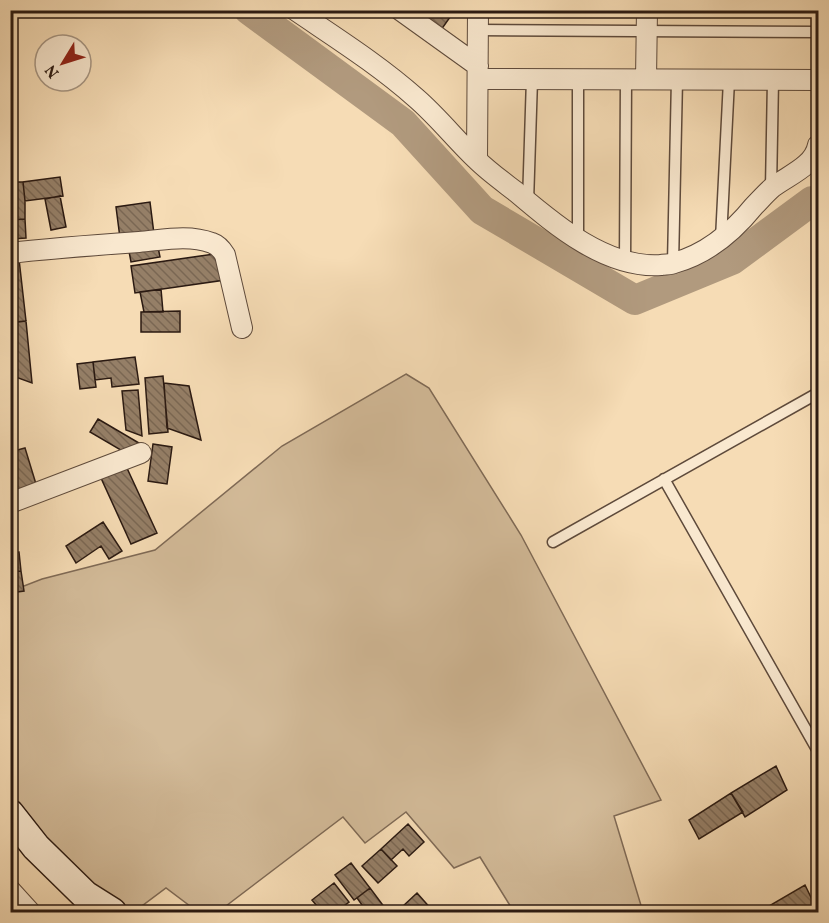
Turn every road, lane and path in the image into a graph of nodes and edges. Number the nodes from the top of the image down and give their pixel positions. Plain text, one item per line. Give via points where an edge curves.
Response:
1 (295, 10) edge
2 (400, 10) edge
3 (478, 10) edge
4 (647, 10) edge
5 (478, 30) junction
6 (647, 31) junction
7 (819, 33) edge
8 (478, 72) junction
9 (532, 79) junction
10 (579, 79) junction
11 (626, 79) junction
12 (646, 79) junction
13 (677, 79) junction
14 (729, 80) junction
15 (773, 80) junction
16 (819, 80) edge
17 (819, 145) edge
18 (477, 159) junction
19 (771, 189) junction
20 (528, 202) junction
21 (578, 239) junction
22 (721, 240) junction
23 (10, 253) edge
24 (625, 262) junction
25 (673, 264) junction
26 (242, 328) dead end
27 (819, 393) edge
28 (141, 453) dead end
29 (664, 479) junction
30 (10, 503) edge
31 (552, 542) dead end
32 (819, 751) edge
33 (10, 814) edge
34 (12, 894) edge
35 (30, 912) edge
36 (112, 912) edge

1 - 18 street via 416,97
2 - 8 street
3 - 5 street
4 - 6 street
5 - 6 lane
5 - 8 street
6 - 7 lane
6 - 12 street
8 - 9 street
8 - 18 street
9 - 10 street
9 - 20 lane
10 - 11 street
10 - 21 lane
11 - 12 street
11 - 24 lane
12 - 13 street
13 - 14 street
13 - 25 lane
14 - 15 street
14 - 22 lane
15 - 16 street
15 - 19 lane
17 - 19 street via 812,160
18 - 20 street
19 - 22 street
20 - 21 street
21 - 24 street
22 - 25 street
23 - 26 street via 174,238 213,243 225,255
24 - 25 street
27 - 29 lane
28 - 30 street
29 - 31 lane
29 - 32 lane
33 - 36 street via 36,847 86,896
34 - 35 street

